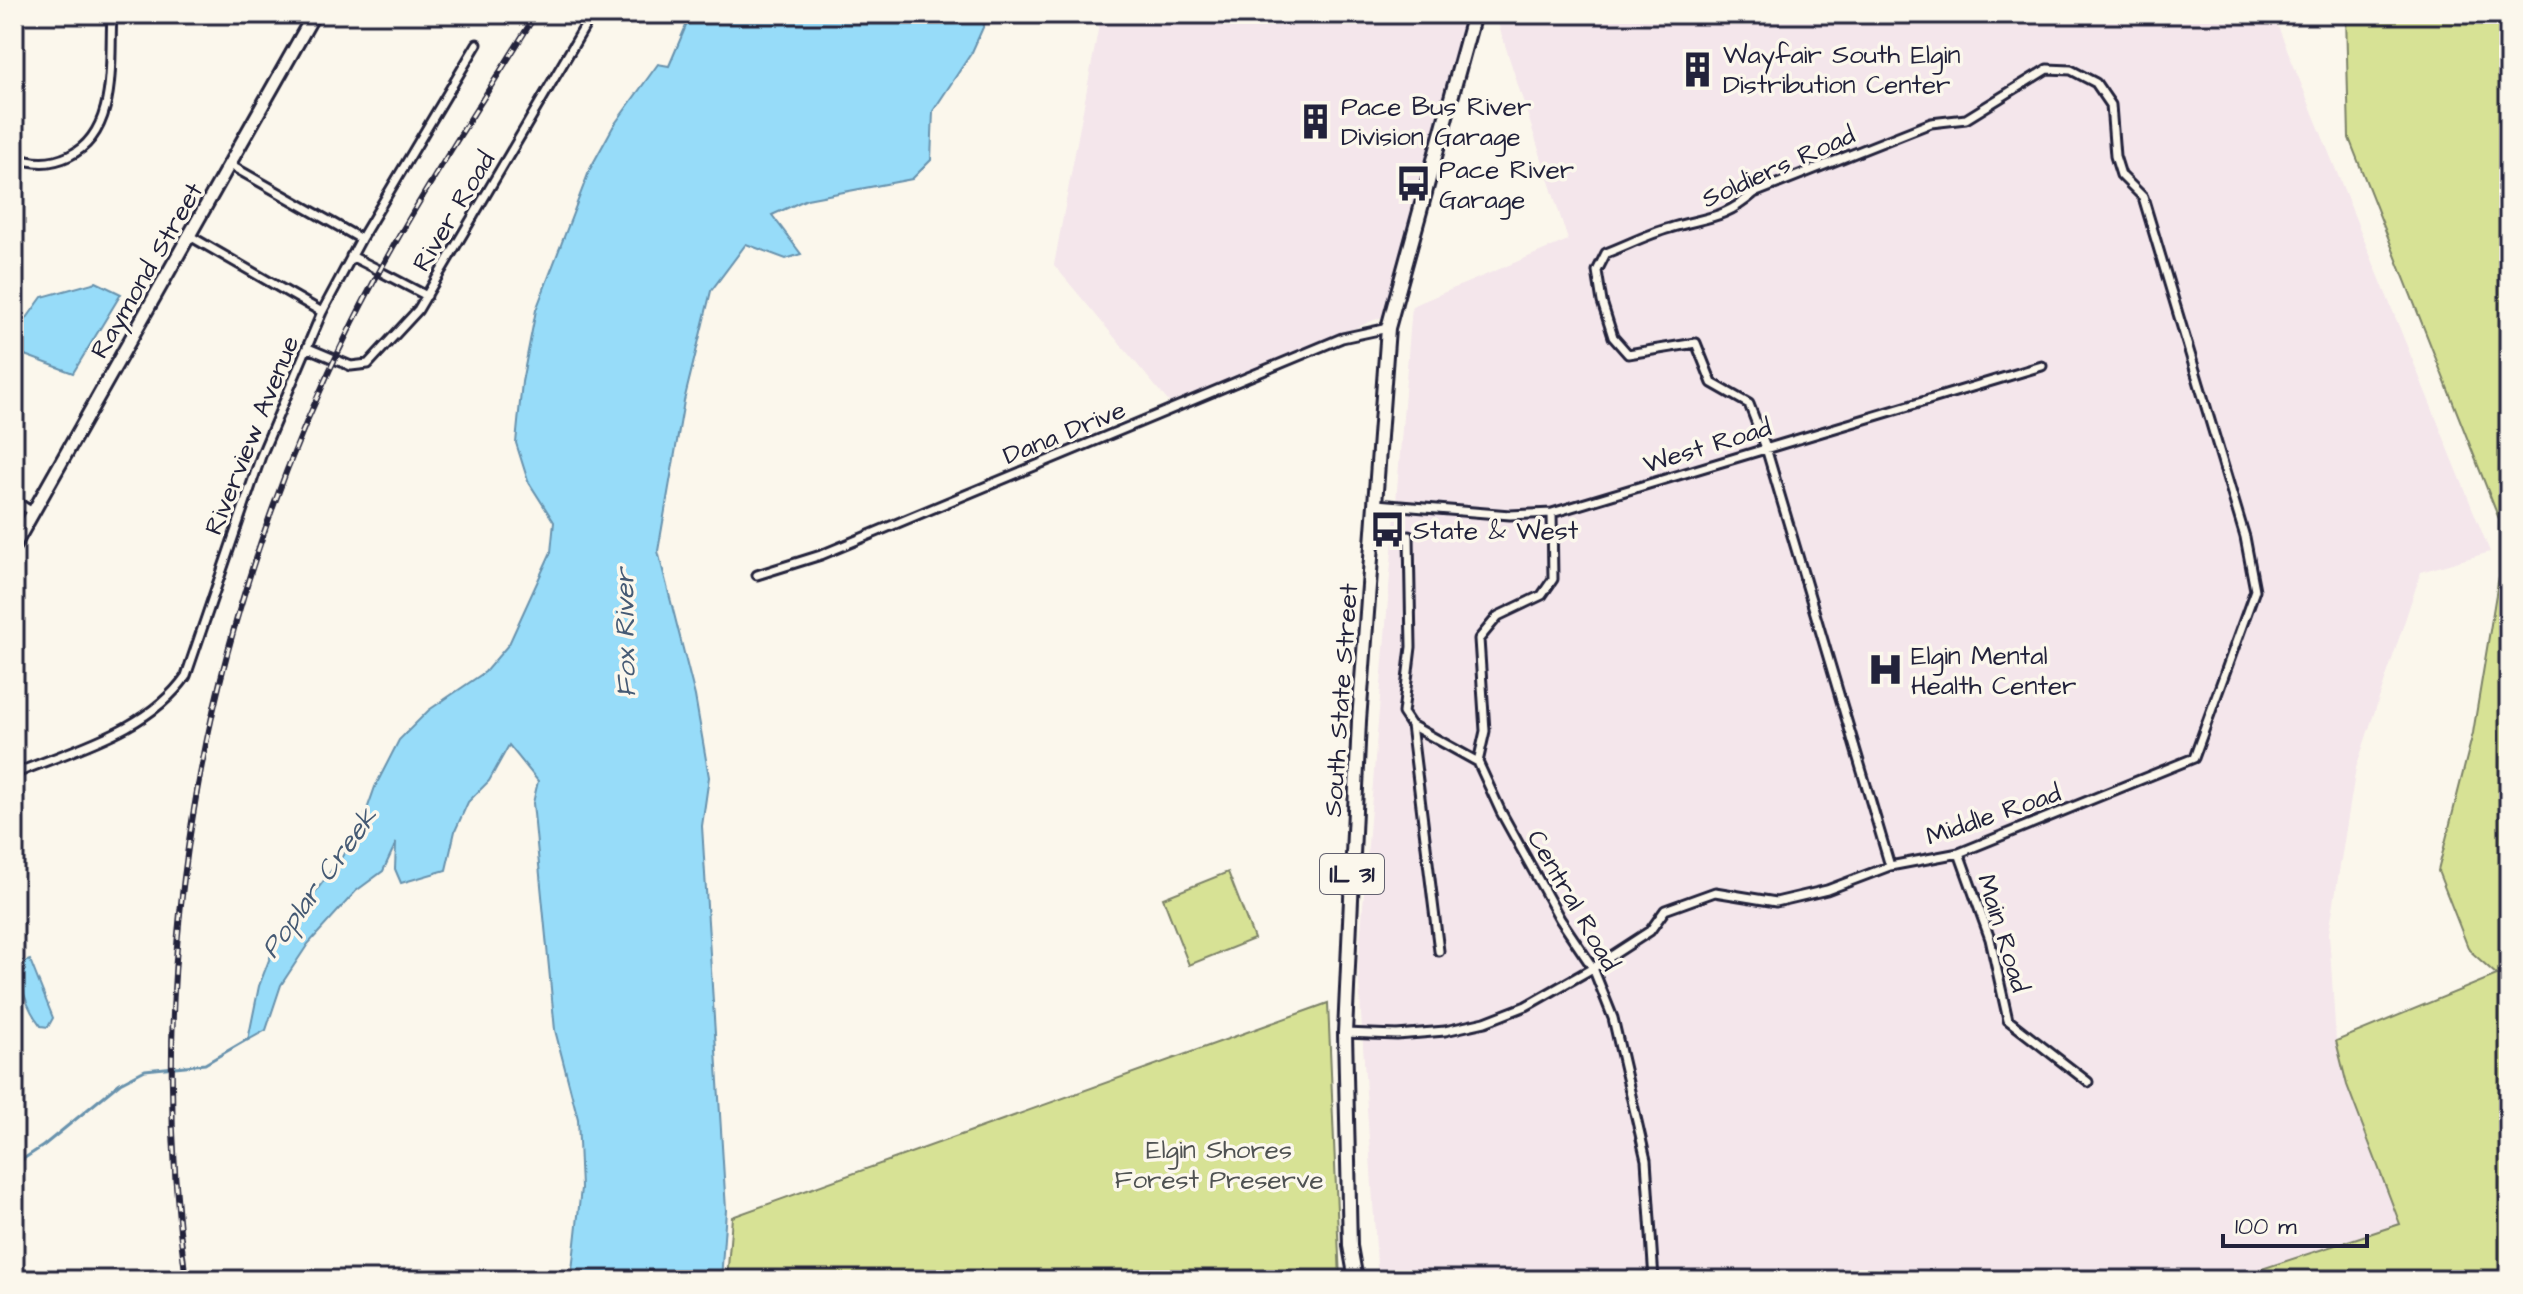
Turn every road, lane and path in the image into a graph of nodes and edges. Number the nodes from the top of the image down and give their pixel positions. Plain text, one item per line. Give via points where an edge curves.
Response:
1 (112, 14) edge
2 (314, 14) edge
3 (592, 14) edge
4 (1474, 14) edge
5 (477, 44) dead end
6 (14, 157) edge
7 (230, 165) junction
8 (190, 236) junction
9 (361, 239) junction
10 (351, 256) junction
11 (427, 296) junction
12 (322, 312) junction
13 (1388, 328) junction
14 (2181, 330) joint
15 (308, 348) junction
16 (2042, 366) dead end
17 (1766, 448) junction
18 (14, 501) edge
19 (1376, 504) junction
20 (33, 512) junction
21 (1552, 513) junction
22 (1409, 536) dead end
23 (14, 546) edge
24 (757, 575) dead end
25 (1411, 725) junction
26 (1478, 762) junction
27 (14, 774) edge
28 (1959, 853) junction
29 (1890, 866) junction
30 (1439, 951) dead end
31 (1593, 968) junction
32 (1345, 1033) junction
33 (2088, 1082) dead end
34 (1356, 1280) edge
35 (1654, 1280) edge

1 - 6 street via 106,109 97,132 73,154 51,162
2 - 7 street, Raymond Street
3 - 11 street, River Road
4 - 13 main road, South State Street / IL 31
5 - 9 street, Riverview Avenue
7 - 8 street, Raymond Street
7 - 9 street
8 - 12 street
8 - 20 street, Raymond Street
9 - 10 street, Riverview Avenue
10 - 11 street
10 - 12 street, Riverview Avenue
11 - 15 street, River Road via 368,364 351,366
12 - 15 street, Riverview Avenue
13 - 19 main road, South State Street / IL 31
13 - 24 street, Dana Drive via 1342,338 821,555
14 - 17 street, Soldiers Road via 2143,197 2121,175 2115,156 2111,105 2096,83 2071,70 2047,69 1966,119 1931,123 1754,193 1709,221 1670,227 1606,253 1597,271 1613,337 1628,354 1696,343 1712,383 1749,404
14 - 28 street, Middle Road via 2245,537 2255,590 2194,758
15 - 27 street, Riverview Avenue via 230,537 194,658 181,684 128,726
16 - 17 street, West Road
17 - 21 street, West Road
17 - 29 street, Soldiers Road
18 - 20 street
19 - 21 street, West Road via 1510,515
19 - 32 main road, South State Street / IL 31 via 1359,721
20 - 23 street, Raymond Street
21 - 26 street via 1553,579 1542,595 1498,616 1479,639 1485,731
22 - 25 street via 1411,647 1403,713
25 - 26 street
25 - 30 street
26 - 31 street, Central Road via 1560,919
28 - 29 street, Middle Road
28 - 33 street, Main Road via 1990,939 2008,1020
29 - 31 street, Middle Road via 1776,902 1715,892 1665,910 1650,931
31 - 32 street, Middle Road via 1526,1006 1485,1022 1397,1035
31 - 35 street, Central Road via 1613,1018 1646,1160
32 - 34 main road, South State Street / IL 31 via 1350,1246

